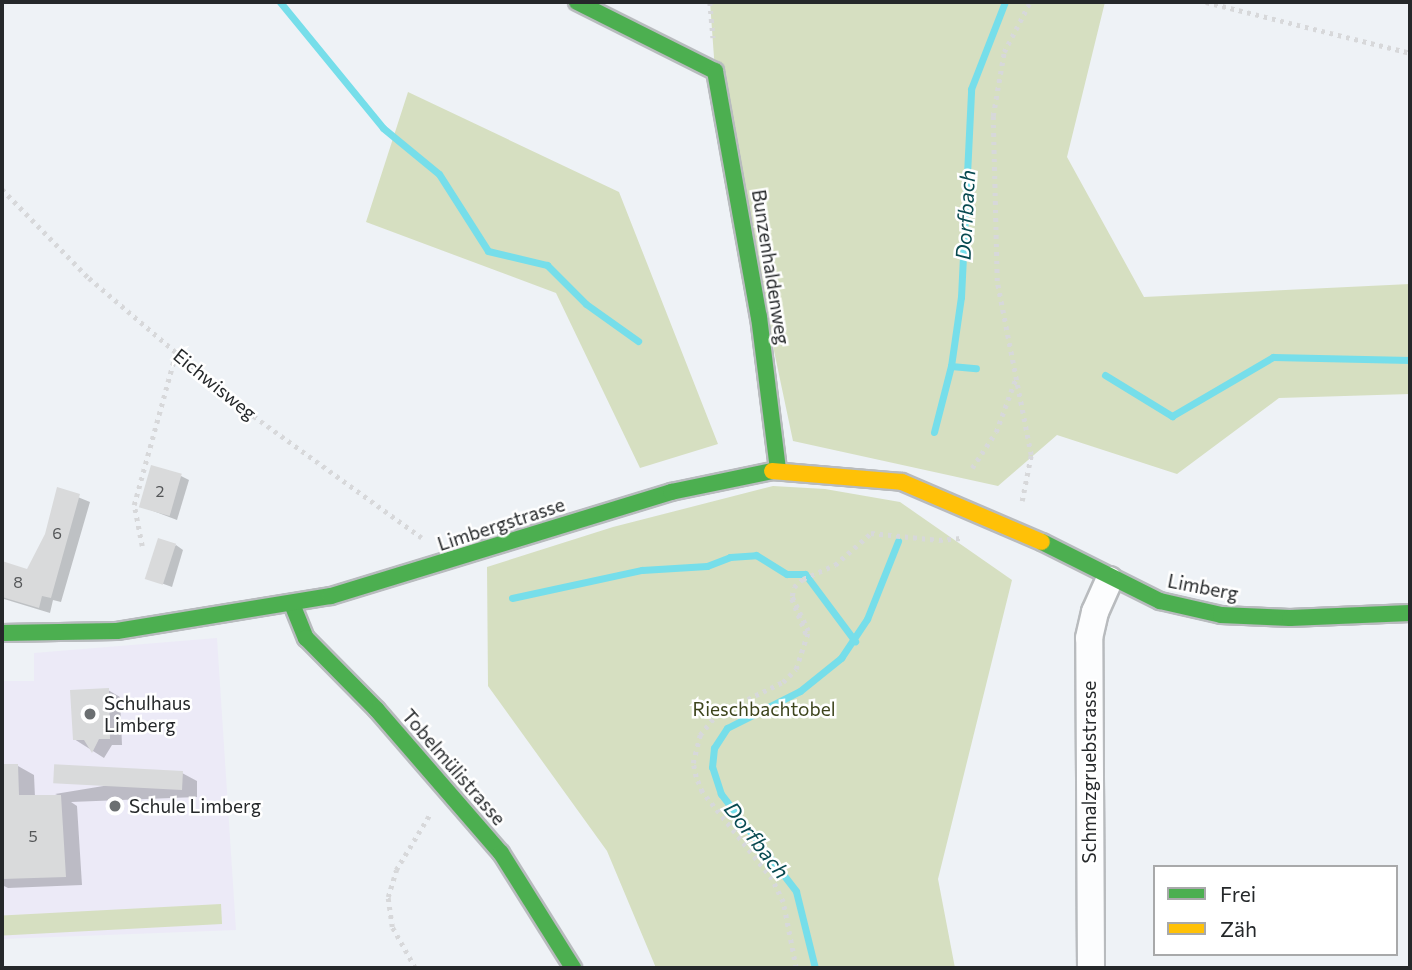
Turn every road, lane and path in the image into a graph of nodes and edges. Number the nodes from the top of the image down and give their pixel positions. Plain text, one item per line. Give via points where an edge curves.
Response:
1 (577, 2) edge
2 (1029, 2) edge
3 (1206, 2) edge
4 (1410, 53) edge
5 (2, 189) edge
6 (176, 352) junction
7 (1017, 377) junction
8 (972, 468) dead end
9 (778, 470) junction
10 (1005, 524) junction
11 (934, 538) dead end
12 (142, 546) dead end
13 (435, 567) junction
14 (1109, 580) junction
15 (292, 604) junction
16 (1410, 613) edge
17 (2, 633) edge
18 (414, 838) dead end
19 (415, 968) edge
20 (573, 968) edge
21 (796, 968) edge
22 (1091, 968) edge

1 - 9 street, Bunzenhaldenweg via 715,71 760,317
2 - 7 path via 1004,52 993,116 997,281
3 - 4 path
5 - 6 path, Eichwisweg via 47,239
6 - 12 path via 134,505
6 - 13 path, Eichwisweg via 233,401 424,539
7 - 8 path via 996,432
7 - 10 path via 1031,455 1023,499
9 - 10 street, Limbergstrasse via 902,482
9 - 13 street, Limbergstrasse via 671,492
10 - 14 street, Limberg
11 - 21 path via 871,533 835,565 803,579 792,596 807,636 789,677 710,721 700,735 693,763 702,792 772,879 783,902
13 - 15 street, Limbergstrasse
14 - 16 street, Limberg via 1160,601 1221,615 1290,618
14 - 22 street, Schmalzgruebstrasse via 1094,612 1089,638
15 - 17 street, Limbergstrasse via 117,631
15 - 20 street, Tobelmülistrasse via 306,638 377,710 501,853
18 - 19 path via 396,870 388,897 392,927

